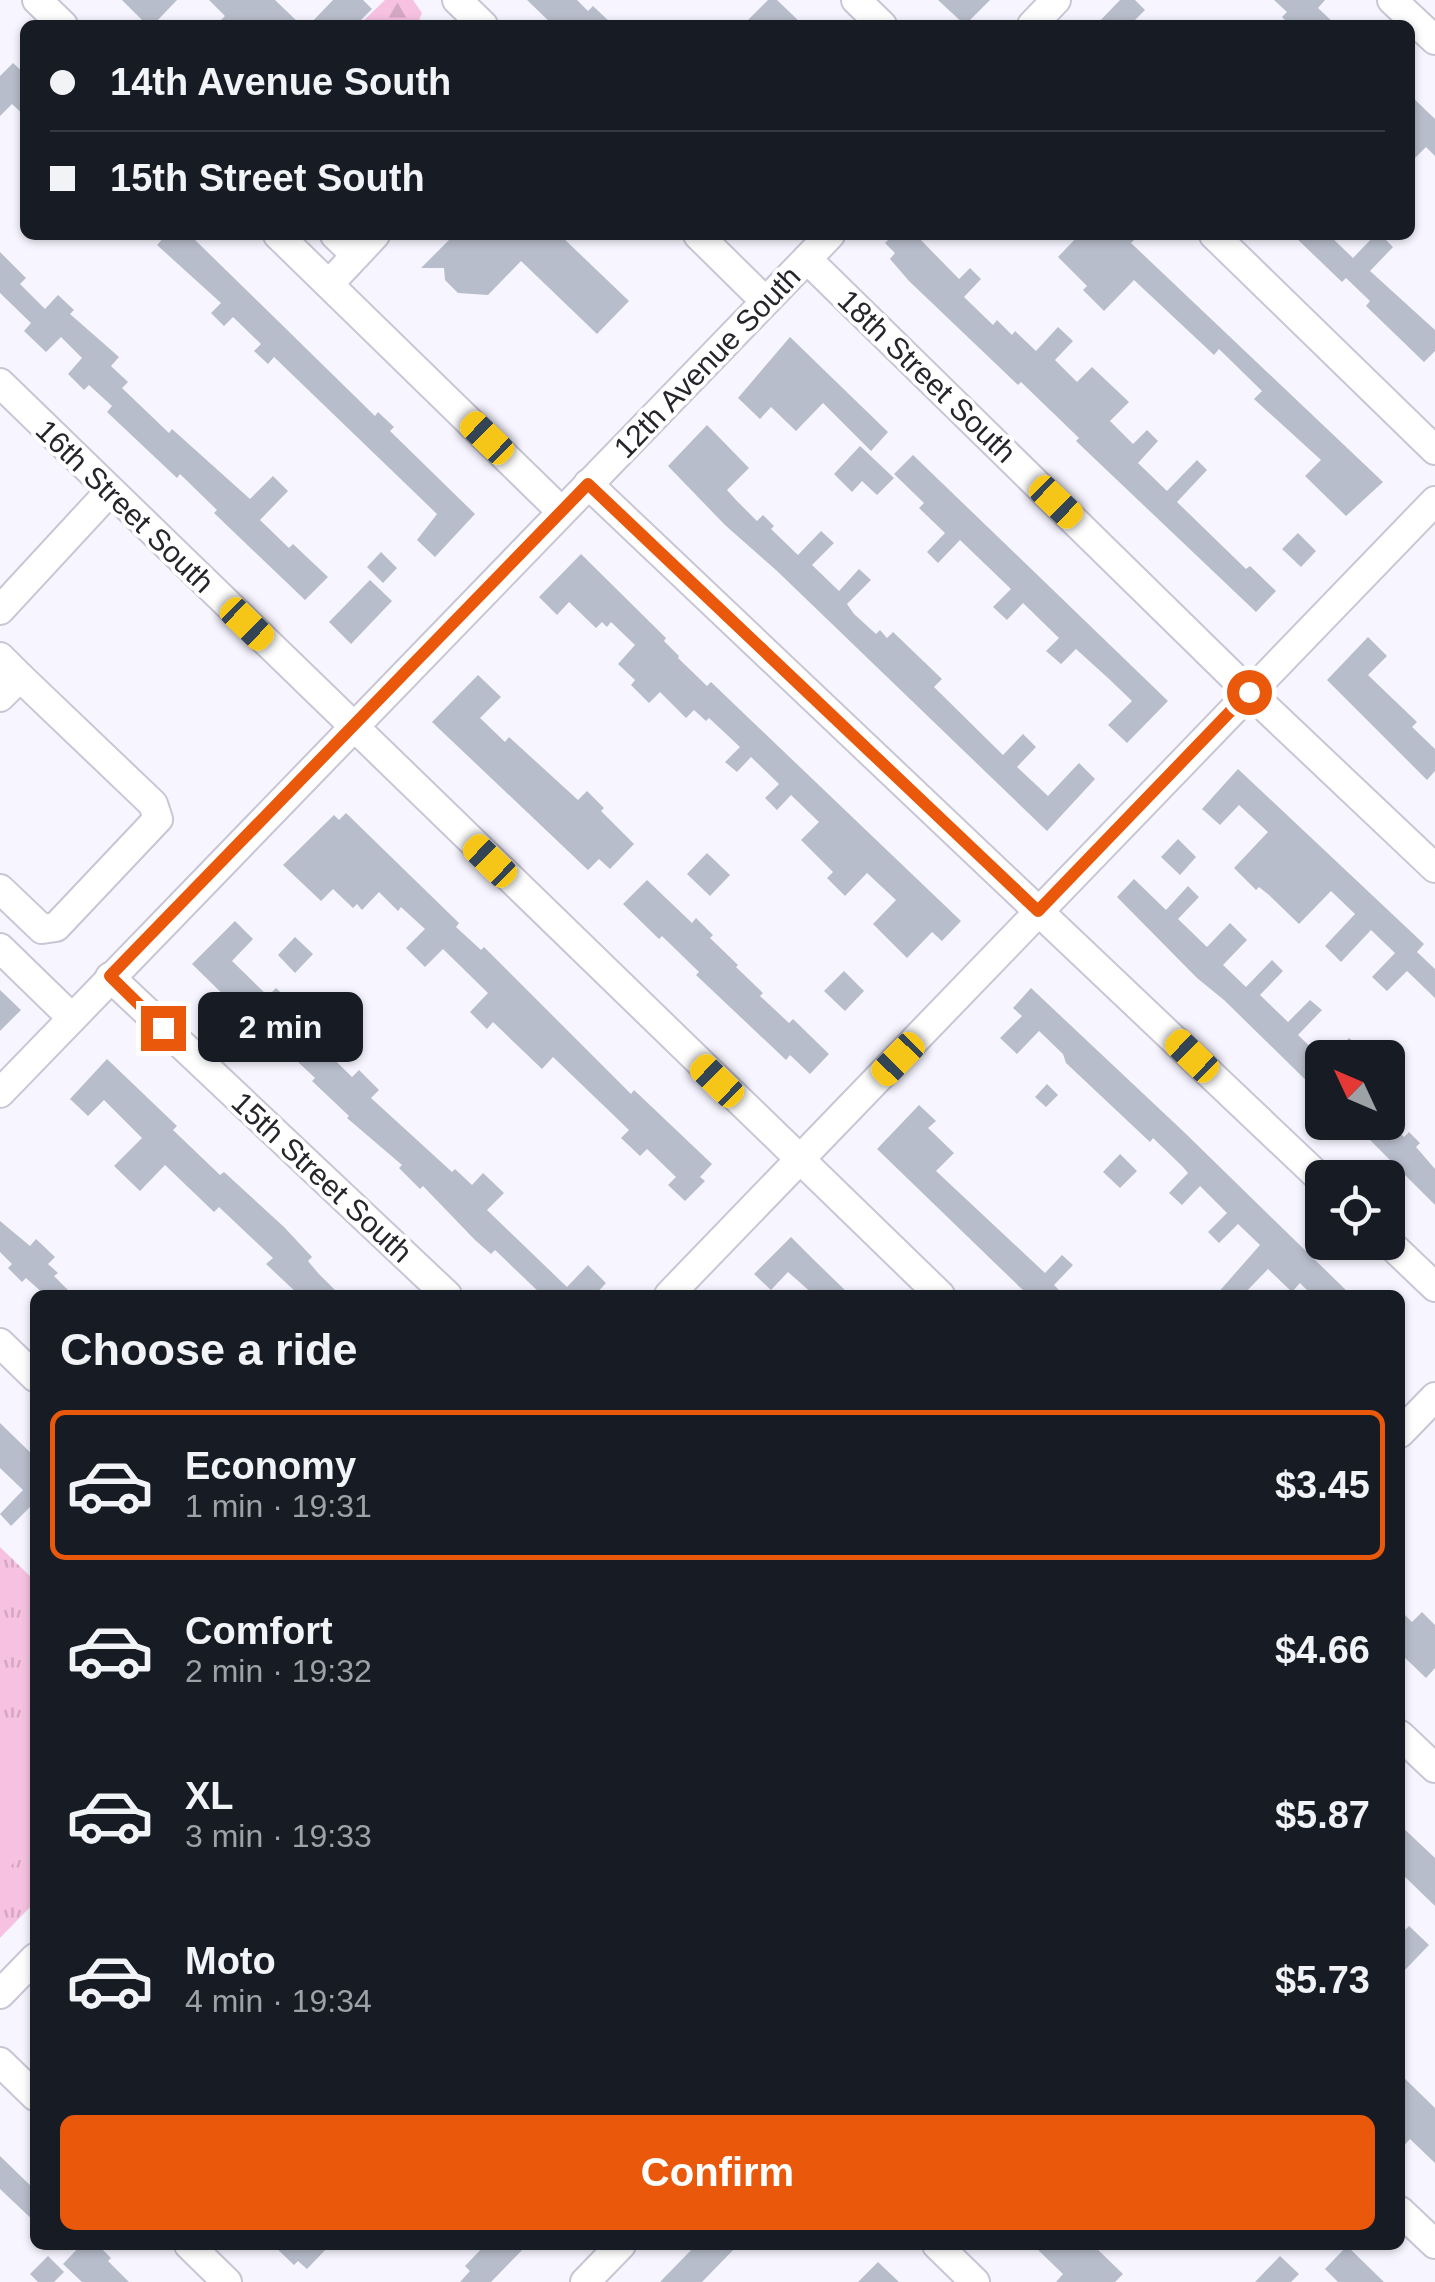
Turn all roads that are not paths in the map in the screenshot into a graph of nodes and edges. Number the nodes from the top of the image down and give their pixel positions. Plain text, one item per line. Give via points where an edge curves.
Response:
1 (38, 0) edge
2 (457, 0) edge
3 (856, 0) edge
4 (1056, 0) edge
5 (1392, 0) edge
6 (58, 20) edge
7 (478, 20) edge
8 (877, 20) edge
9 (1037, 20) edge
10 (1414, 20) edge
11 (1415, 21) edge
12 (1435, 40) edge
13 (283, 240) edge
14 (703, 240) edge
15 (825, 240) edge
16 (1219, 240) edge
17 (366, 245) edge
18 (807, 259) junction
19 (329, 284) junction
20 (765, 301) junction
21 (0, 383) edge
22 (1435, 450) edge
23 (588, 484) junction
24 (110, 491) junction
25 (1435, 501) edge
26 (561, 511) junction
27 (0, 610) edge
28 (7, 677) edge
29 (1249, 692) junction
30 (353, 729) junction
31 (1435, 868) edge
32 (0, 889) edge
33 (1038, 911) junction
34 (0, 948) edge
35 (110, 976) junction
36 (72, 1018) junction
37 (0, 1092) edge
38 (800, 1161) junction
39 (1305, 1164) edge
40 (1405, 1258) edge
41 (1435, 1287) edge
42 (442, 1290) edge
43 (675, 1290) edge
44 (935, 1290) edge
45 (0, 1343) edge
46 (30, 1372) edge
47 (1435, 1397) edge
48 (1405, 1428) edge
49 (1405, 1739) edge
50 (1435, 1768) edge
51 (30, 1963) edge
52 (0, 1994) edge
53 (0, 2062) edge
54 (30, 2091) edge
55 (1405, 2216) edge
56 (1435, 2244) edge
57 (195, 2250) edge
58 (616, 2250) edge
59 (942, 2250) edge
60 (227, 2282) edge
61 (584, 2282) edge
62 (975, 2282) edge

1 - 6 street
2 - 7 street
3 - 8 street
4 - 9 street
5 - 10 street
11 - 12 street
13 - 19 street
14 - 20 street
15 - 18 street, 12th Avenue South
16 - 22 street
17 - 19 street
18 - 20 street, 12th Avenue South
18 - 29 street, 18th Street South
19 - 26 street
20 - 23 street, 12th Avenue South
21 - 24 street, 16th Street South
23 - 26 street, 12th Avenue South
23 - 33 street
24 - 27 street
24 - 30 street, 16th Street South
25 - 29 street
26 - 30 street, 12th Avenue South
28 - 32 street via 153,804 158,818 56,927 42,929
29 - 31 street, 18th Street South
29 - 33 street
30 - 35 street, 12th Avenue South
30 - 38 street, 16th Street South
33 - 38 street
33 - 39 street
34 - 36 street
35 - 36 street, 12th Avenue South
35 - 42 street, 15th Street South
36 - 37 street, 12th Avenue South
38 - 43 street
38 - 44 street, 16th Street South
40 - 41 street
45 - 46 street
47 - 48 street
49 - 50 street
51 - 52 street
53 - 54 street
55 - 56 street
57 - 60 street
58 - 61 street
59 - 62 street

